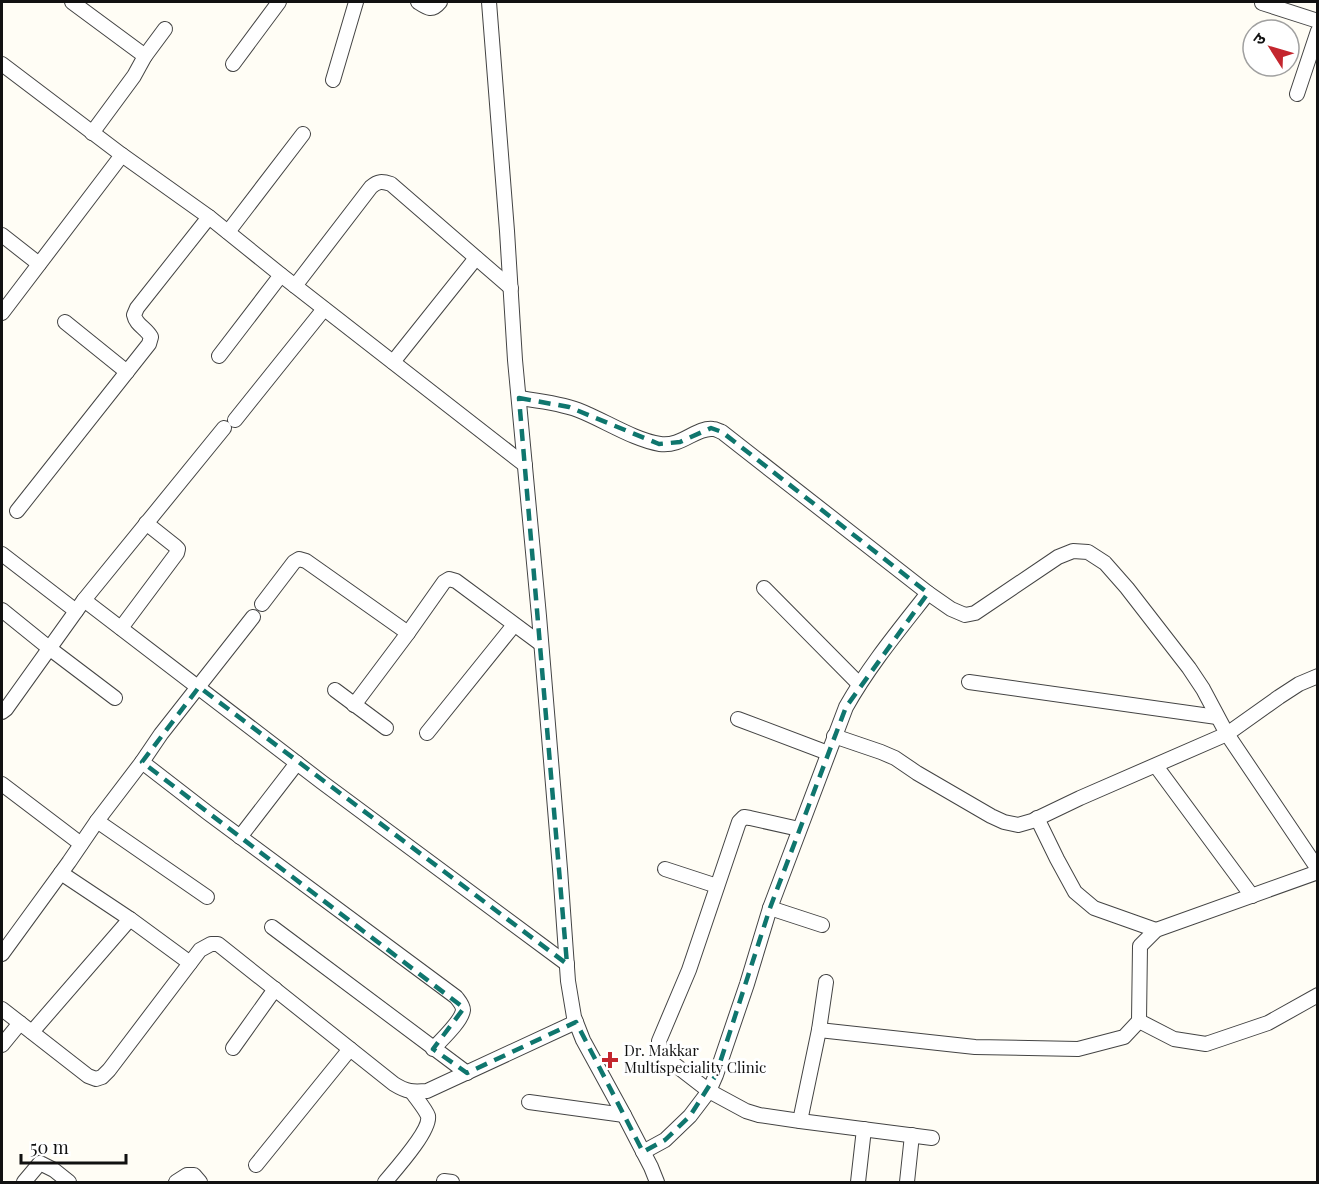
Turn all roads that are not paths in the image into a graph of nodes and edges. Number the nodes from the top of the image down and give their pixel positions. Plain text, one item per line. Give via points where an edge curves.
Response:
1 (72, 2) edge
2 (279, 2) edge
3 (356, 2) edge
4 (418, 2) edge
5 (440, 2) edge
6 (489, 2) edge
7 (1262, 3) edge
8 (1317, 21) edge
9 (165, 29) dead end
10 (1317, 31) edge
11 (145, 56) junction
12 (2, 64) edge
13 (233, 64) dead end
14 (1303, 74) junction
15 (1317, 78) edge
16 (333, 80) dead end
17 (1298, 94) dead end
18 (92, 133) junction
19 (303, 135) dead end
20 (122, 155) junction
21 (209, 217) junction
22 (228, 232) junction
23 (2, 235) edge
24 (476, 258) junction
25 (39, 264) junction
26 (281, 275) junction
27 (295, 286) junction
28 (511, 288) junction
29 (324, 309) junction
30 (2, 313) edge
31 (65, 322) dead end
32 (219, 356) dead end
33 (393, 362) junction
34 (127, 372) junction
35 (519, 398) junction
36 (525, 465) junction
37 (17, 512) dead end
38 (146, 523) junction
39 (2, 554) edge
40 (764, 588) dead end
41 (928, 593) junction
42 (262, 604) dead end
43 (80, 605) junction
44 (2, 610) edge
45 (253, 618) dead end
46 (514, 625) junction
47 (121, 628) junction
48 (408, 633) junction
49 (541, 644) junction
50 (49, 648) junction
51 (1317, 676) edge
52 (969, 682) dead end
53 (859, 684) junction
54 (199, 687) junction
55 (335, 690) dead end
56 (115, 698) dead end
57 (354, 705) junction
58 (2, 712) edge
59 (1217, 717) junction
60 (738, 719) dead end
61 (386, 728) dead end
62 (427, 733) dead end
63 (1227, 734) junction
64 (834, 736) junction
65 (828, 753) junction
66 (142, 762) junction
67 (297, 763) junction
68 (1156, 766) junction
69 (2, 784) edge
70 (1037, 818) junction
71 (97, 822) junction
72 (799, 829) junction
73 (240, 837) junction
74 (81, 844) junction
75 (664, 869) dead end
76 (1317, 871) edge
77 (61, 873) junction
78 (717, 886) junction
79 (1252, 896) junction
80 (207, 897) dead end
81 (770, 908) junction
82 (130, 919) junction
83 (822, 925) dead end
84 (272, 927) dead end
85 (1156, 930) junction
86 (2, 954) edge
87 (190, 963) junction
88 (567, 964) junction
89 (826, 982) dead end
90 (275, 989) junction
91 (1317, 995) edge
92 (2, 1009) edge
93 (1139, 1021) junction
94 (576, 1022) junction
95 (20, 1023) junction
96 (819, 1030) junction
97 (32, 1032) junction
98 (2, 1045) edge
99 (233, 1048) dead end
100 (350, 1049) junction
101 (434, 1049) junction
102 (467, 1073) junction
103 (709, 1091) junction
104 (412, 1092) junction
105 (529, 1102) dead end
106 (624, 1115) junction
107 (800, 1121) junction
108 (864, 1129) junction
109 (912, 1135) junction
110 (932, 1138) dead end
111 (643, 1152) junction
112 (256, 1165) dead end
113 (24, 1182) edge
114 (69, 1182) edge
115 (176, 1182) edge
116 (201, 1182) edge
117 (385, 1182) edge
118 (657, 1182) edge
119 (858, 1182) edge
120 (907, 1182) edge

1 - 11 street
2 - 13 street
3 - 16 street
4 - 5 street via 430,9
6 - 28 street
7 - 8 street
9 - 11 street
10 - 14 street
11 - 18 street
12 - 18 street
14 - 15 street
14 - 17 street
18 - 20 street
19 - 22 street
20 - 21 street
20 - 25 street
21 - 22 street
21 - 34 street via 137,308 135,320 151,337
22 - 26 street
23 - 25 street
24 - 27 street via 383,181 371,187
24 - 28 street
24 - 33 street
25 - 30 street
26 - 27 street
26 - 32 street
27 - 29 street
28 - 35 street
29 - 33 street
29 - 38 street
31 - 34 street
33 - 36 street
34 - 37 street
35 - 36 street
35 - 41 street via 568,407 659,444 680,442 711,428 722,432
36 - 49 street
38 - 43 street
38 - 47 street via 175,546 177,554
39 - 43 street
40 - 53 street
41 - 53 street
41 - 59 street via 965,615 975,613 1058,557 1073,551 1088,552 1105,563 1127,588 1190,668
42 - 48 street via 299,559
43 - 47 street
43 - 50 street
44 - 50 street
45 - 54 street
46 - 48 street via 450,579
46 - 49 street
46 - 62 street
47 - 54 street
48 - 57 street
49 - 88 street
50 - 56 street
50 - 58 street
51 - 63 street via 1299,684
52 - 59 street
53 - 64 street
54 - 66 street
54 - 67 street
55 - 57 street
57 - 61 street
59 - 63 street
60 - 65 street
63 - 68 street
63 - 76 street
64 - 65 street
64 - 70 street via 895,758 1004,822 1017,825
65 - 72 street
66 - 71 street
66 - 73 street
67 - 73 street
67 - 88 street
68 - 70 street
68 - 79 street
69 - 74 street
70 - 85 street via 1075,892 1094,908
71 - 74 street
71 - 80 street
72 - 78 street via 744,817 736,828
72 - 81 street
73 - 101 street via 456,997 463,1011
74 - 77 street
75 - 78 street
76 - 79 street
77 - 82 street
77 - 86 street
78 - 103 street via 689,970 659,1041 665,1057
79 - 85 street
81 - 83 street
81 - 103 street
82 - 87 street
82 - 97 street
84 - 101 street
85 - 93 street via 1140,946
87 - 90 street via 200,950 218,944
87 - 97 street via 102,1077 88,1076
88 - 94 street
89 - 96 street
90 - 99 street
90 - 100 street
91 - 93 street via 1268,1023 1206,1044 1174,1039
92 - 95 street
93 - 96 street via 1124,1037 1078,1048 975,1047
94 - 102 street
94 - 106 street
95 - 97 street
95 - 98 street
96 - 107 street
100 - 104 street via 394,1084
100 - 112 street
101 - 102 street
102 - 104 street via 427,1091
103 - 107 street via 746,1111
103 - 111 street via 665,1140
104 - 117 street via 428,1115 427,1124
105 - 106 street
106 - 111 street
107 - 108 street
108 - 109 street
108 - 119 street
109 - 110 street
109 - 120 street
111 - 118 street
113 - 114 street via 40,1163
115 - 116 street via 187,1175 194,1175

